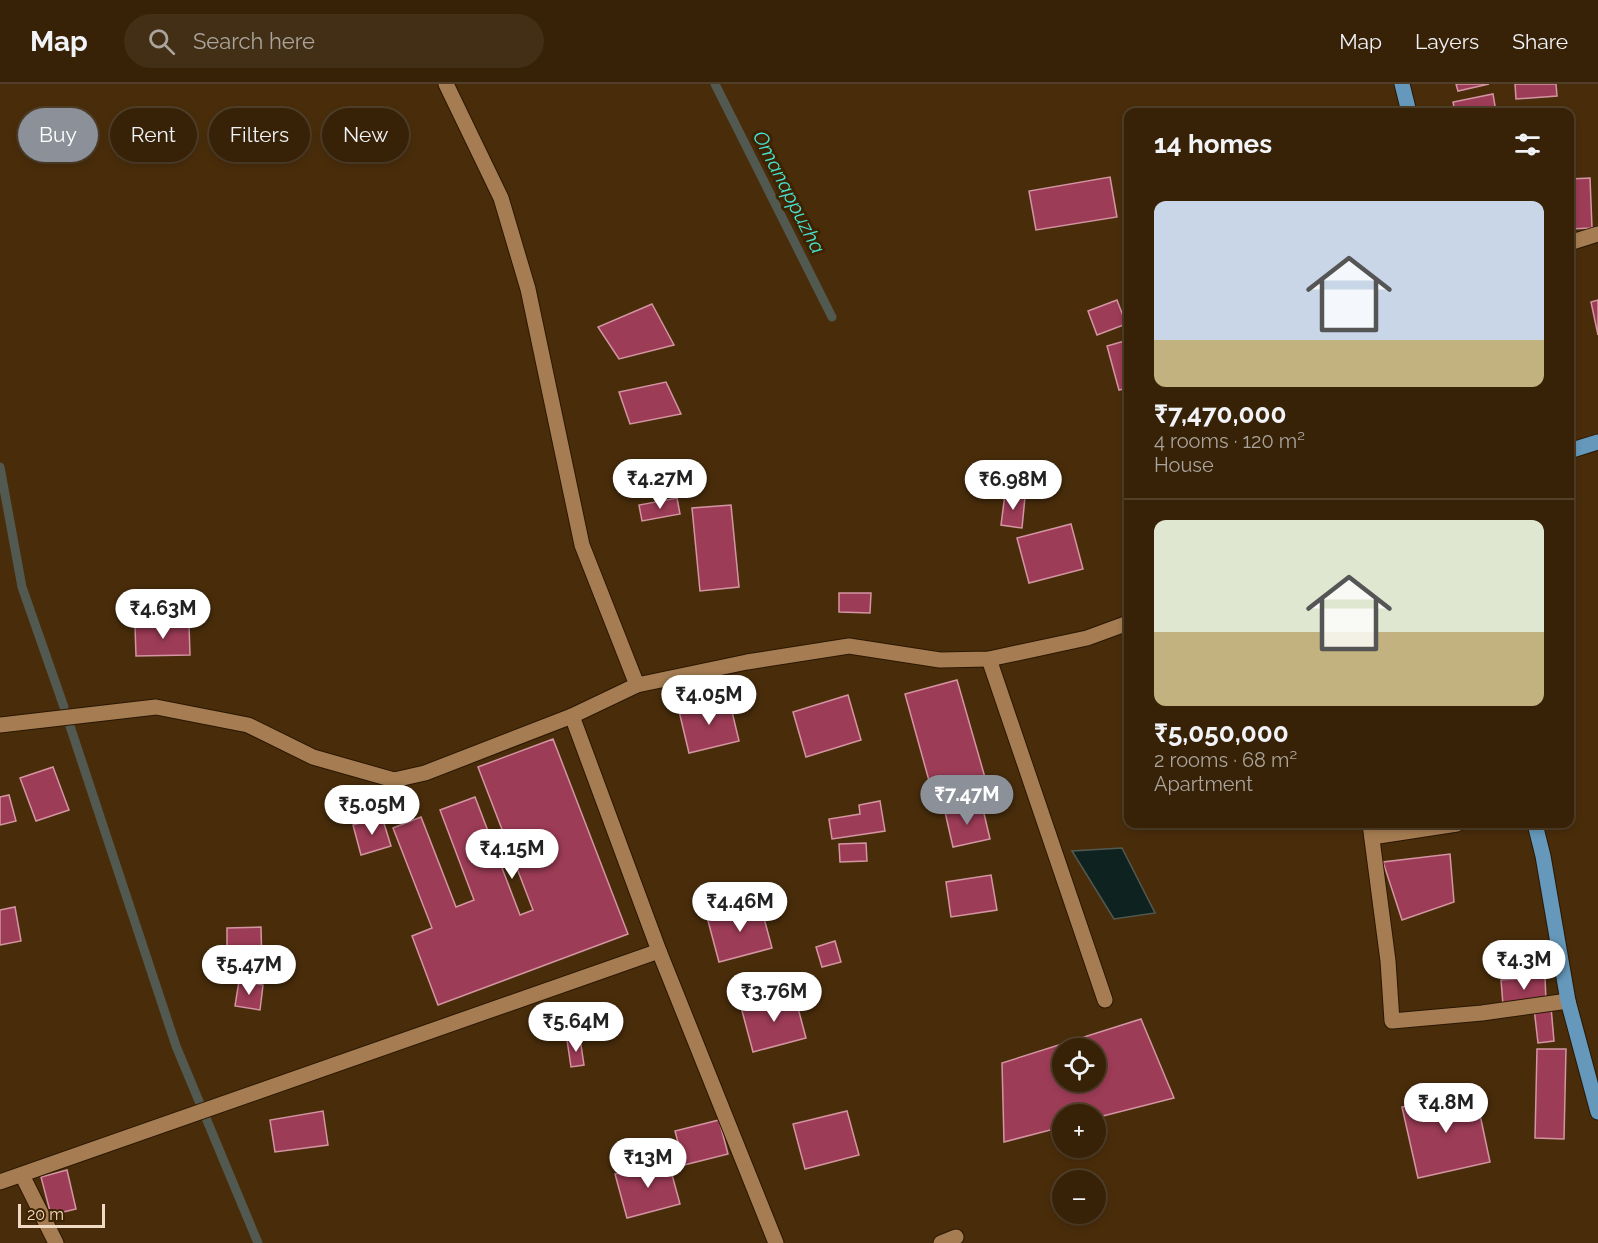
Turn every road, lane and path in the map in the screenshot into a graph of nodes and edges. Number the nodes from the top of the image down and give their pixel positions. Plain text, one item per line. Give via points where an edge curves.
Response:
1 (446, 84) edge
2 (1402, 84) edge
3 (1407, 108) edge
4 (1598, 234) edge
5 (1574, 241) edge
6 (1598, 442) edge
7 (1574, 449) edge
8 (1124, 624) edge
9 (989, 659) junction
10 (638, 685) junction
11 (572, 716) junction
12 (0, 725) edge
13 (1400, 828) edge
14 (1536, 828) edge
15 (1371, 830) edge
16 (659, 951) junction
17 (1105, 1000) dead end
18 (1568, 1001) junction
19 (1598, 1113) edge
20 (22, 1175) junction
21 (0, 1182) edge
22 (956, 1237) dead end
23 (56, 1243) edge
24 (776, 1243) edge
25 (941, 1243) edge

1 - 10 street via 501,198 528,289 582,545
2 - 3 main road
4 - 5 street
6 - 7 main road
8 - 9 street via 1087,638
9 - 10 street via 940,660 849,646
9 - 17 street
10 - 11 street
11 - 12 street via 424,773 394,780 313,757 248,725 156,707
11 - 16 street
13 - 15 street
14 - 18 main road
15 - 18 street via 1392,1021
16 - 20 street
16 - 24 street
18 - 19 main road
20 - 21 street
20 - 23 street
22 - 25 street

